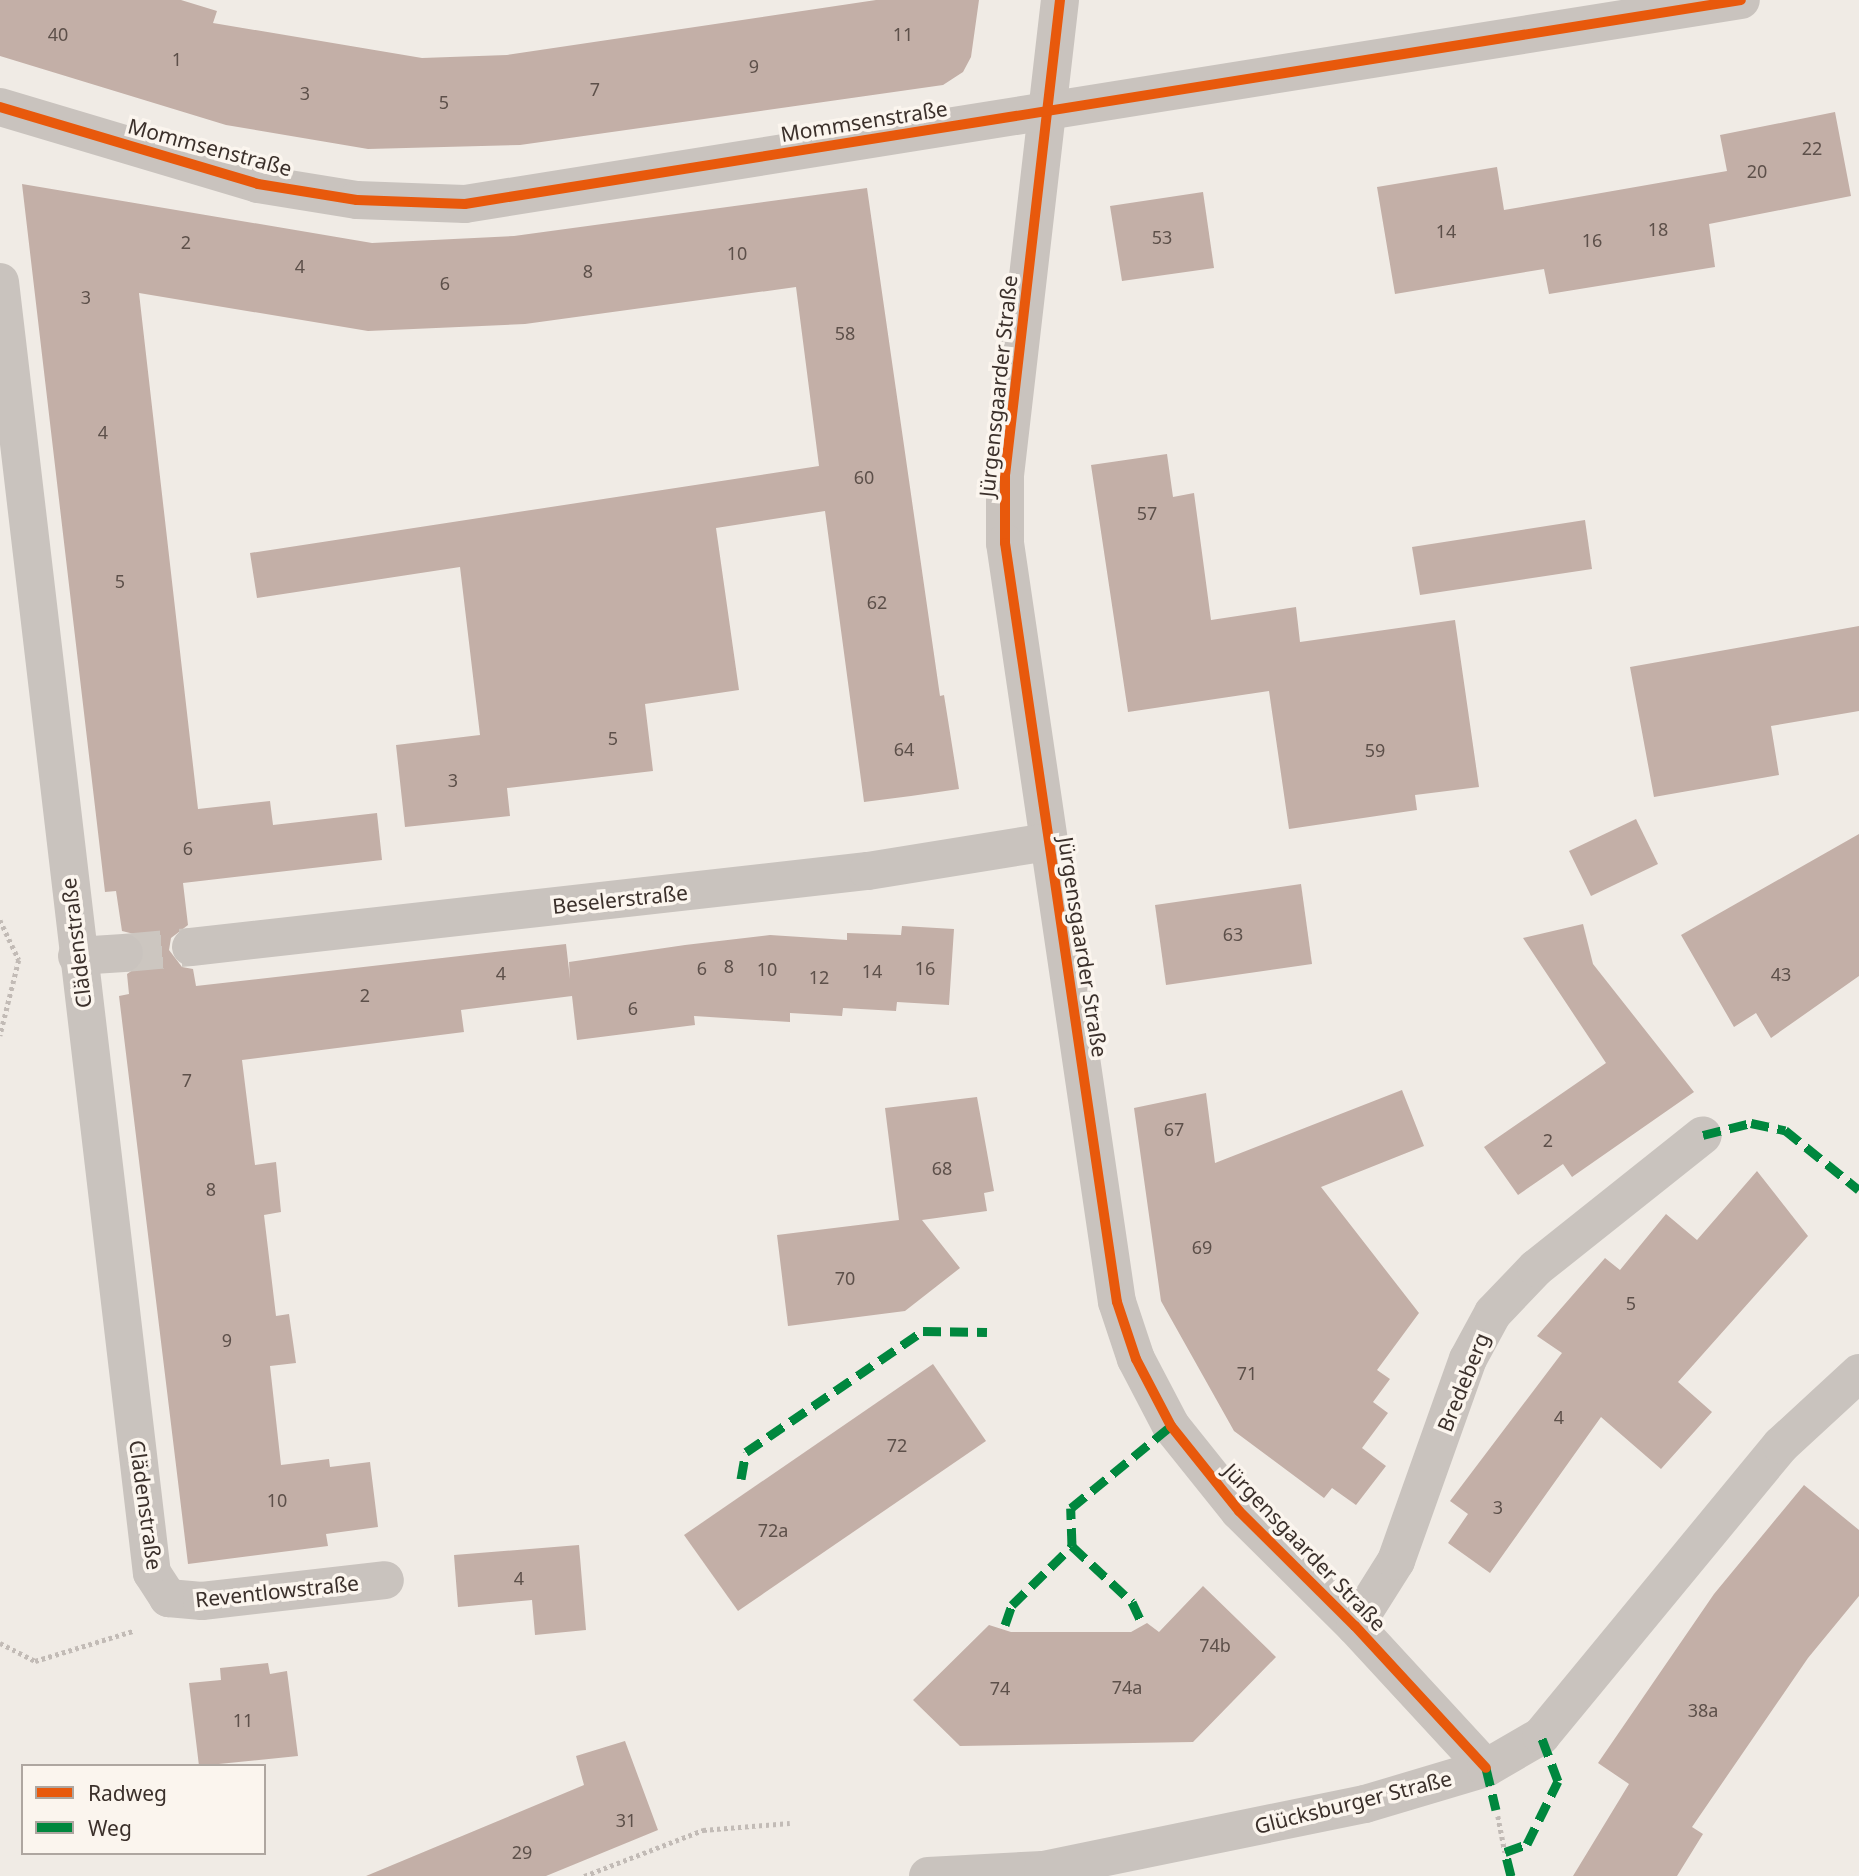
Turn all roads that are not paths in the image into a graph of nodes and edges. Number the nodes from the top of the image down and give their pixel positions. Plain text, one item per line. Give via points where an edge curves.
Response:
1 (1060, 0) edge
2 (1741, 0) edge
3 (0, 107) edge
4 (1046, 112) junction
5 (0, 282) edge
6 (1048, 842) junction
7 (191, 947) tunnel mouth
8 (124, 953) tunnel mouth
9 (77, 956) junction
10 (1703, 1135) dead end
11 (1859, 1373) edge
12 (385, 1580) dead end
13 (168, 1598) joint
14 (1355, 1626) junction
15 (1486, 1769) junction
16 (928, 1876) edge

1 - 4 street, Jürgensgaarder Straße
2 - 4 street, Mommsenstraße
3 - 4 street, Mommsenstraße via 258,184 356,200 465,204
4 - 6 street, Jürgensgaarder Straße via 1005,474 1005,543
5 - 9 street, Clädenstraße
6 - 7 street, Beselerstraße via 868,872
6 - 14 street, Jürgensgaarder Straße via 1118,1302 1136,1359 1171,1426 1239,1511
8 - 9 street
9 - 13 street, Clädenstraße via 152,1573
10 - 14 street, Bredeberg via 1536,1268 1493,1313 1468,1359 1396,1561
11 - 15 street, Glücksburger Straße via 1781,1446 1541,1736
12 - 13 street, Reventlowstraße via 202,1601
14 - 15 street, Jürgensgaarder Straße
15 - 16 street, Glücksburger Straße via 1366,1804 1043,1870

